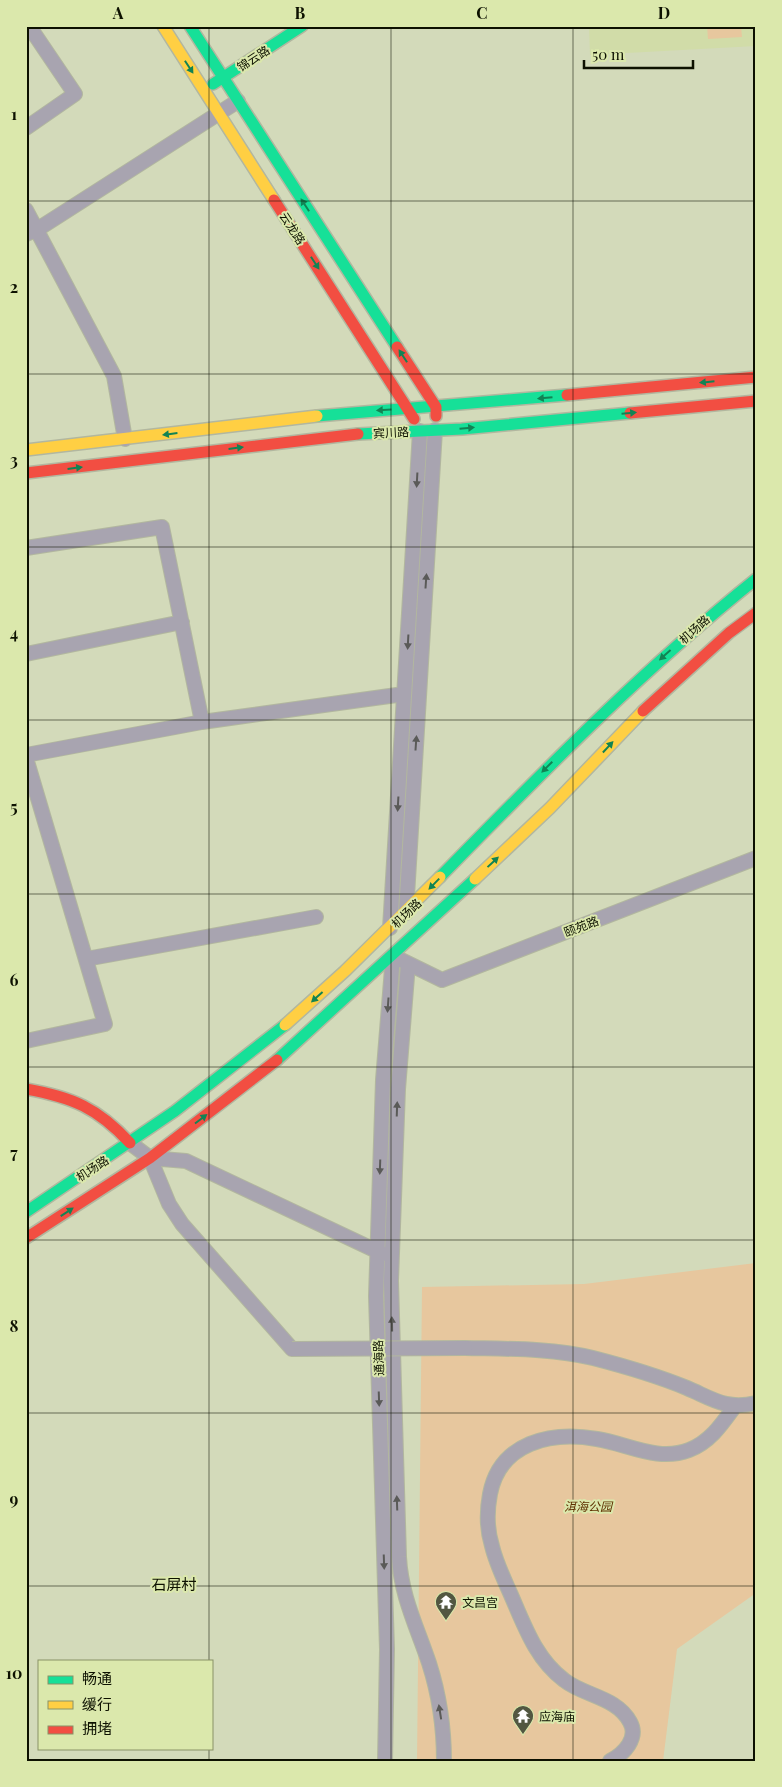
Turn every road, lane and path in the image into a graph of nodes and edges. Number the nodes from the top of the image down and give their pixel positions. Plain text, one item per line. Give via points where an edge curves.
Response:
1 (29, 26) edge
2 (163, 26) edge
3 (190, 26) edge
4 (302, 26) edge
5 (223, 78) junction
6 (204, 90) junction
7 (238, 101) junction
8 (219, 113) junction
9 (26, 128) edge
10 (26, 210) edge
11 (32, 232) edge
12 (756, 377) edge
13 (756, 400) edge
14 (436, 407) junction
15 (410, 409) junction
16 (435, 430) junction
17 (420, 431) junction
18 (125, 439) junction
19 (26, 450) edge
20 (26, 473) edge
21 (26, 548) edge
22 (756, 579) edge
23 (756, 613) edge
24 (182, 622) junction
25 (26, 654) edge
26 (404, 694) junction
27 (202, 722) junction
28 (26, 757) edge
29 (756, 858) edge
30 (406, 914) junction
31 (316, 917) dead end
32 (390, 928) junction
33 (393, 956) junction
34 (86, 959) junction
35 (408, 964) junction
36 (26, 1041) edge
37 (26, 1089) edge
38 (130, 1143) junction
39 (150, 1158) junction
40 (26, 1212) edge
41 (26, 1238) edge
42 (377, 1251) junction
43 (392, 1259) junction
44 (756, 1403) edge
45 (734, 1406) junction
46 (384, 1761) edge
47 (444, 1761) edge
48 (610, 1761) edge

1 - 9 street via 75,94
2 -> 6 main road, 云龙路
3 - 5 main road, 云龙路
4 - 5 main road, 锦云路
5 - 6 main road, 锦云路
5 - 7 main road, 云龙路
6 - 8 main road, 云龙路
7 - 8 street
14 -> 7 main road, 云龙路
8 - 11 street
8 -> 15 main road, 云龙路
10 - 11 street
11 - 18 street via 114,376
12 -> 14 main road, 宾川路
16 -> 13 main road, 宾川路
14 - 15 main road, 宾川路
14 - 16 main road
15 - 17 main road, 云龙路
15 -> 18 main road, 宾川路 via 350,412
16 - 17 main road, 宾川路
30 -> 16 street
20 -> 17 main road, 宾川路 via 348,434
17 -> 26 street
18 - 19 main road, 宾川路
21 - 24 street via 162,527
22 -> 30 main road, 机场路 via 708,617 618,698
33 -> 23 main road, 机场路 via 550,808 624,730 729,633
24 - 25 street
24 - 27 street
26 - 27 street
26 -> 32 street
27 - 28 street
28 - 34 street
29 - 35 street, 颐苑路 via 442,980
30 - 32 main road, 机场路
31 - 34 street
32 -> 38 main road, 机场路 via 314,1000 222,1075
33 - 35 street, 颐苑路
39 -> 33 main road, 机场路 via 263,1072
33 -> 42 street, 通海路 via 383,1080
34 - 36 street via 105,1024
43 -> 35 street, 通海路 via 398,1089
37 - 38 main road via 64,1095 97,1110
38 - 39 street
38 - 40 main road, 机场路
41 -> 39 main road, 机场路
39 - 42 street via 186,1161
39 - 45 street, bridge via 169,1204 182,1224 292,1349 552,1350 594,1358
42 - 43 street
42 -> 46 street, 通海路 via 387,1658
47 -> 43 street, 通海路 via 437,1693 405,1600 400,1567
44 - 45 street
45 - 48 street via 716,1431 688,1451 652,1454 596,1439 548,1439 516,1451 499,1467 493,1480 488,1510 491,1545 536,1650 545,1664 566,1682 621,1710 631,1724 631,1741 618,1757

